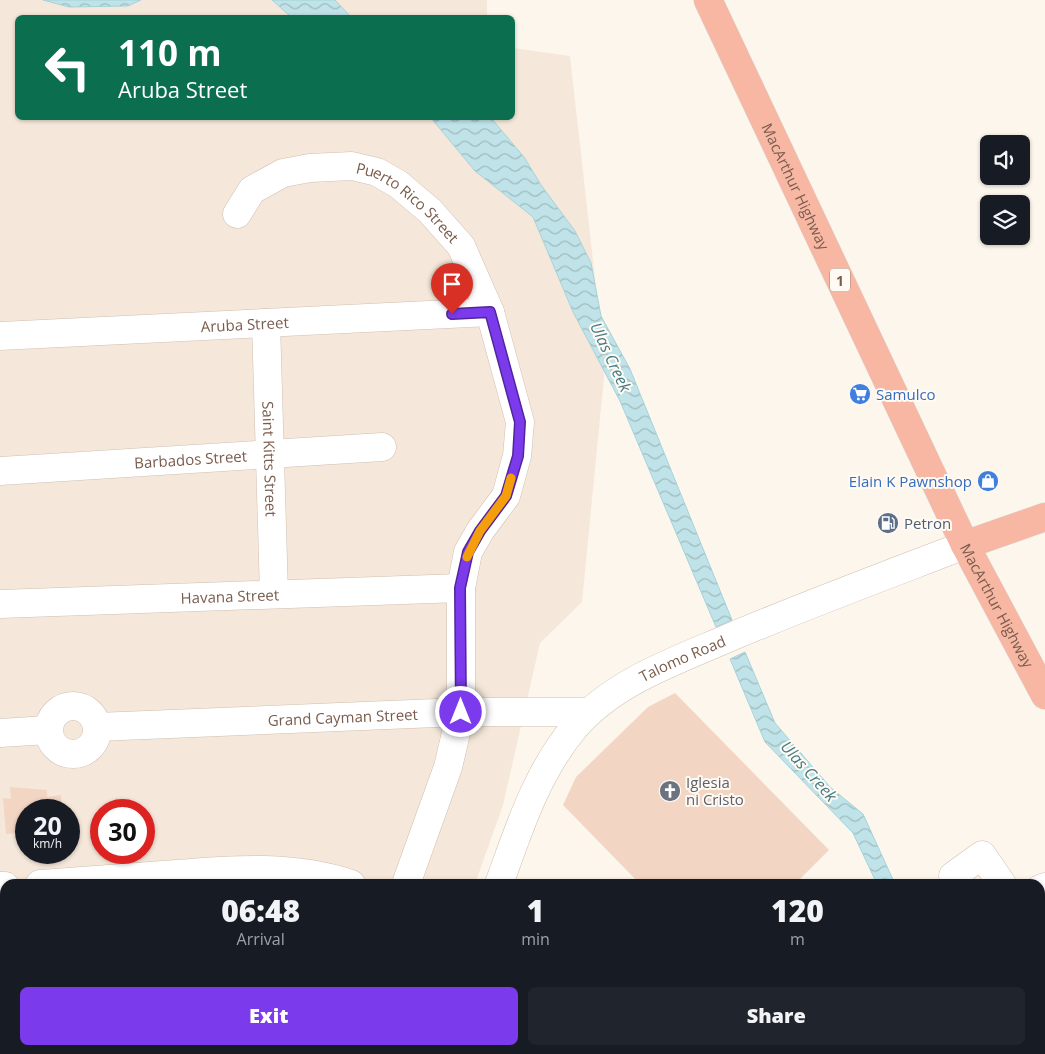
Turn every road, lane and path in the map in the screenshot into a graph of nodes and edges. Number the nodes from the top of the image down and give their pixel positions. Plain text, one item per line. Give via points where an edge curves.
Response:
1 (708, 0) edge
2 (237, 214) dead end
3 (490, 312) junction
4 (266, 323) junction
5 (0, 336) edge
6 (382, 447) dead end
7 (270, 454) junction
8 (0, 471) edge
9 (1045, 517) edge
10 (965, 545) junction
11 (460, 588) junction
12 (274, 594) junction
13 (0, 604) edge
14 (1045, 695) edge
15 (461, 712) junction
16 (589, 712) junction
17 (0, 733) edge
18 (283, 877) edge
19 (104, 879) edge
20 (337, 879) edge
21 (408, 879) edge
22 (501, 879) edge
23 (955, 879) edge
24 (999, 879) edge

1 - 10 highway, MacArthur Highway / 1
2 - 3 street, Puerto Rico Street via 252,190 283,173 352,166 377,172 398,184 430,211 460,246
3 - 4 street, Aruba Street
3 - 11 street, Puerto Rico Street via 520,422 518,456 506,496 468,552
4 - 5 street, Aruba Street
4 - 7 street, Saint Kitts Street
6 - 7 street, Barbados Street
7 - 8 street, Barbados Street
7 - 12 street, Saint Kitts Street
9 - 10 highway
10 - 14 highway, MacArthur Highway / 1
10 - 16 street, Talomo Road via 778,617 646,674
11 - 12 street, Havana Street
11 - 15 street, Puerto Rico Street
12 - 13 street, Havana Street
15 - 16 street, Grand Cayman Street
15 - 17 street, Grand Cayman Street via 97,727 84,708 67,706 54,716 48,730
15 - 21 street, Puerto Rico Street via 448,767
16 - 22 street, Talomo Road via 543,772
18 - 19 street via 234,869
18 - 20 street
23 - 24 street via 953,876 982,855

